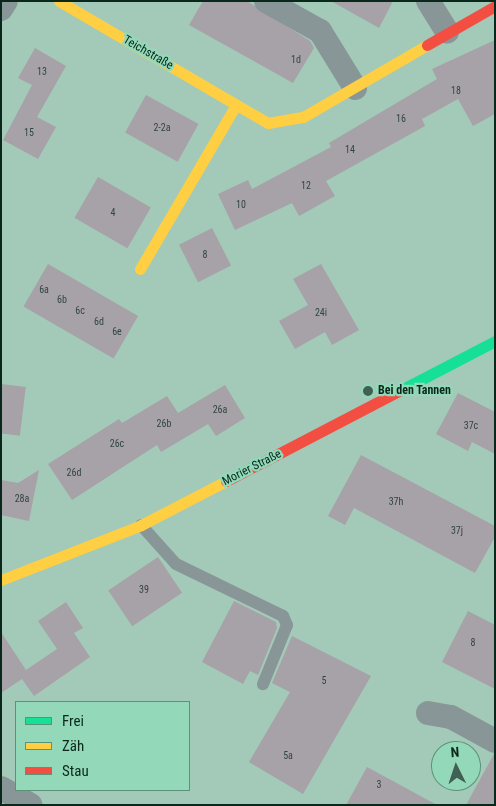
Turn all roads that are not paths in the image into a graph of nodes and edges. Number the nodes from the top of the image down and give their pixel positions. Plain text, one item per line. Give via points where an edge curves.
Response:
1 (6, 1) edge
2 (59, 1) edge
3 (266, 1) edge
4 (428, 1) edge
5 (495, 6) edge
6 (1, 9) edge
7 (447, 32) junction
8 (355, 88) junction
9 (236, 105) junction
10 (140, 269) dead end
11 (495, 341) edge
12 (140, 525) junction
13 (1, 580) edge
14 (262, 684) dead end
15 (428, 713) dead end
16 (495, 741) edge
17 (1, 788) edge
18 (30, 805) edge

1 - 6 street
2 - 9 street, Teichstraße
3 - 8 street via 320,30
4 - 7 street
5 - 7 street, Teichstraße
7 - 8 street, Teichstraße
8 - 9 street, Teichstraße via 303,117 268,124
9 - 10 street
11 - 12 street, Morier Straße
12 - 13 street, Morier Straße
12 - 14 lane via 176,564 284,616 286,625
15 - 16 street via 451,717
17 - 18 street

